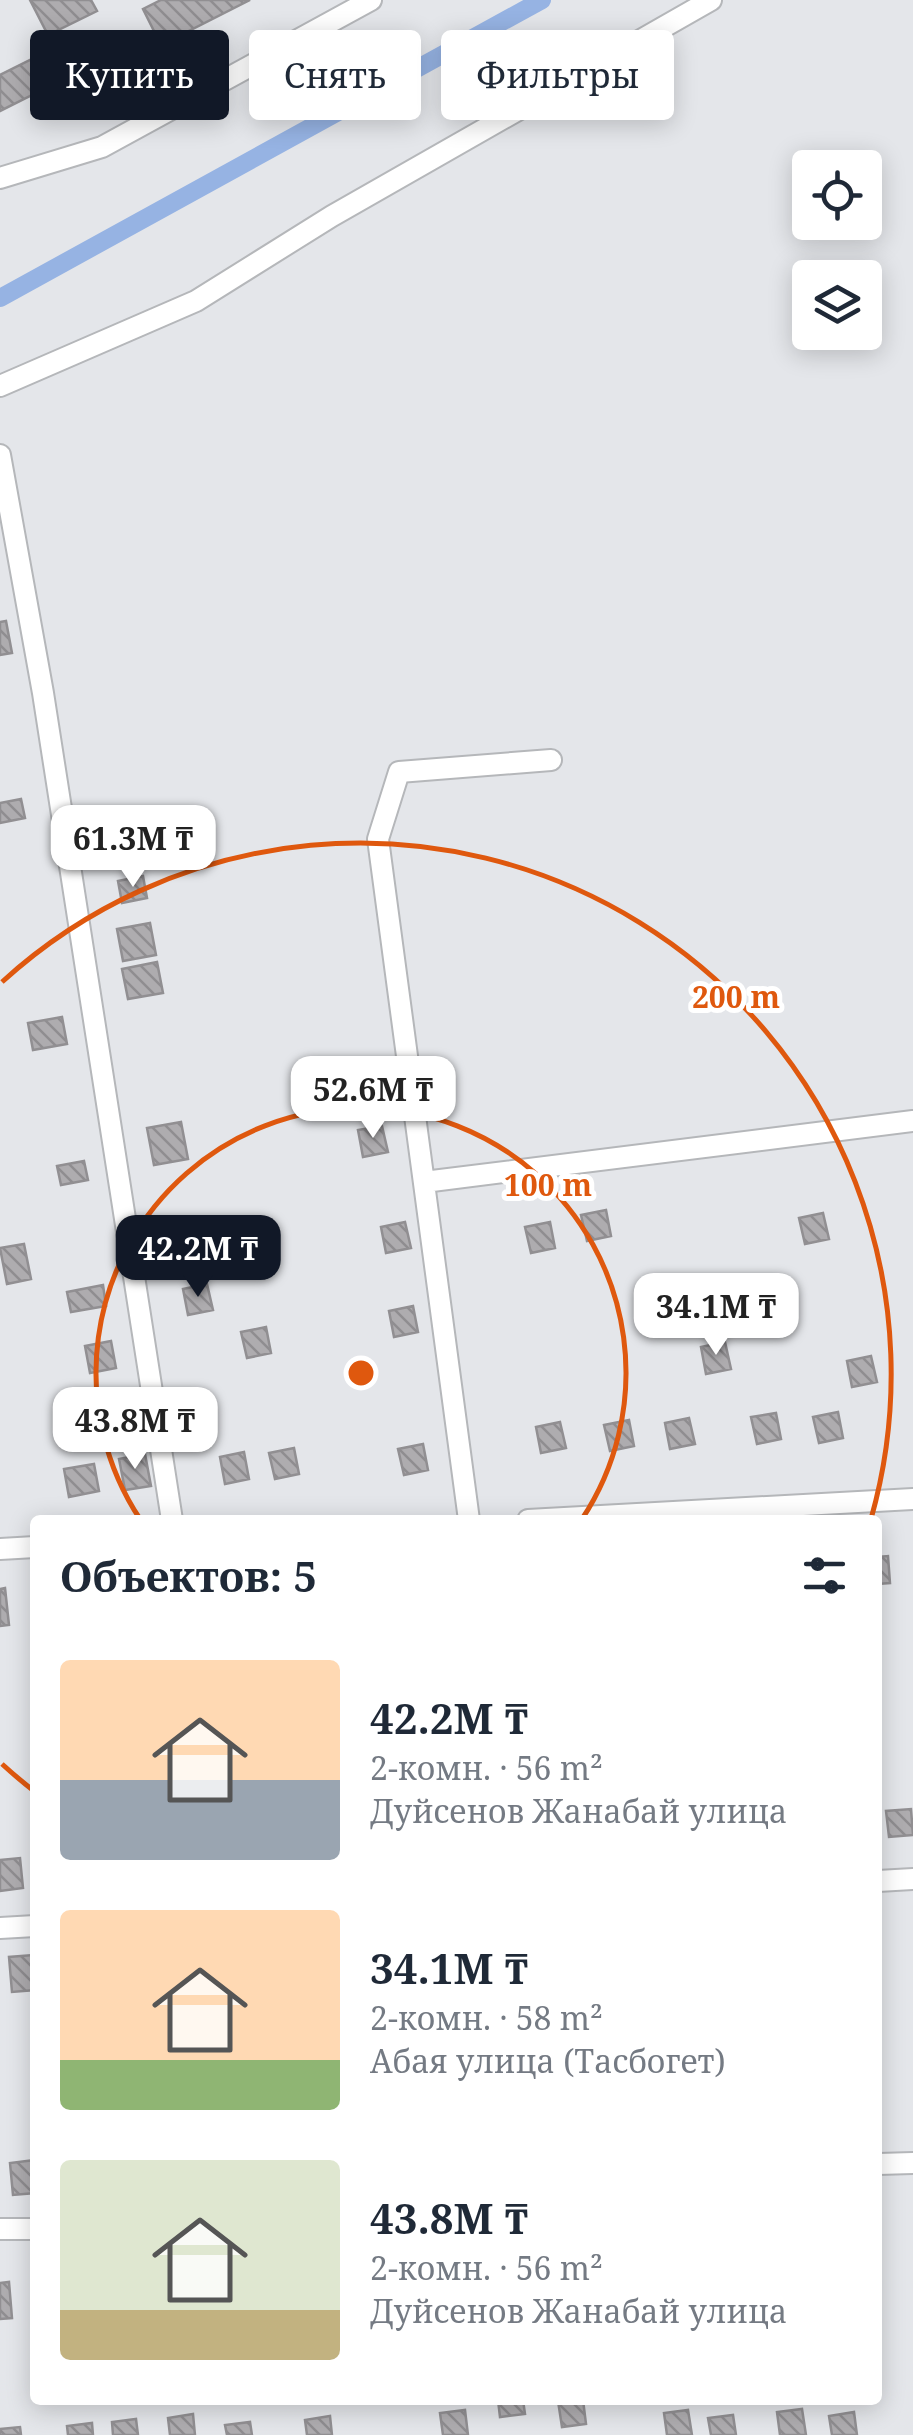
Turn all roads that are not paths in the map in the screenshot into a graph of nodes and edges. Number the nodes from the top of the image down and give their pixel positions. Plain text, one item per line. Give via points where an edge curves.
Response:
1 (371, 0) edge
2 (712, 0) edge
3 (0, 178) edge
4 (0, 386) edge
5 (0, 455) edge
6 (551, 760) dead end
7 (913, 1122) edge
8 (424, 1182) junction
9 (913, 1499) edge
10 (171, 1515) edge
11 (468, 1515) edge
12 (620, 1515) edge
13 (30, 1547) edge
14 (0, 1549) edge
15 (913, 1879) edge
16 (882, 1880) edge
17 (30, 1926) edge
18 (0, 1928) edge
19 (913, 2163) edge
20 (882, 2164) edge
21 (0, 2229) edge
22 (30, 2230) edge

1 - 3 street via 102,148
2 - 4 street via 196,301
5 - 10 street
6 - 8 street via 399,772 378,839
7 - 8 street
8 - 11 street
9 - 12 street
13 - 14 street
15 - 16 street
17 - 18 street
19 - 20 street
21 - 22 street

